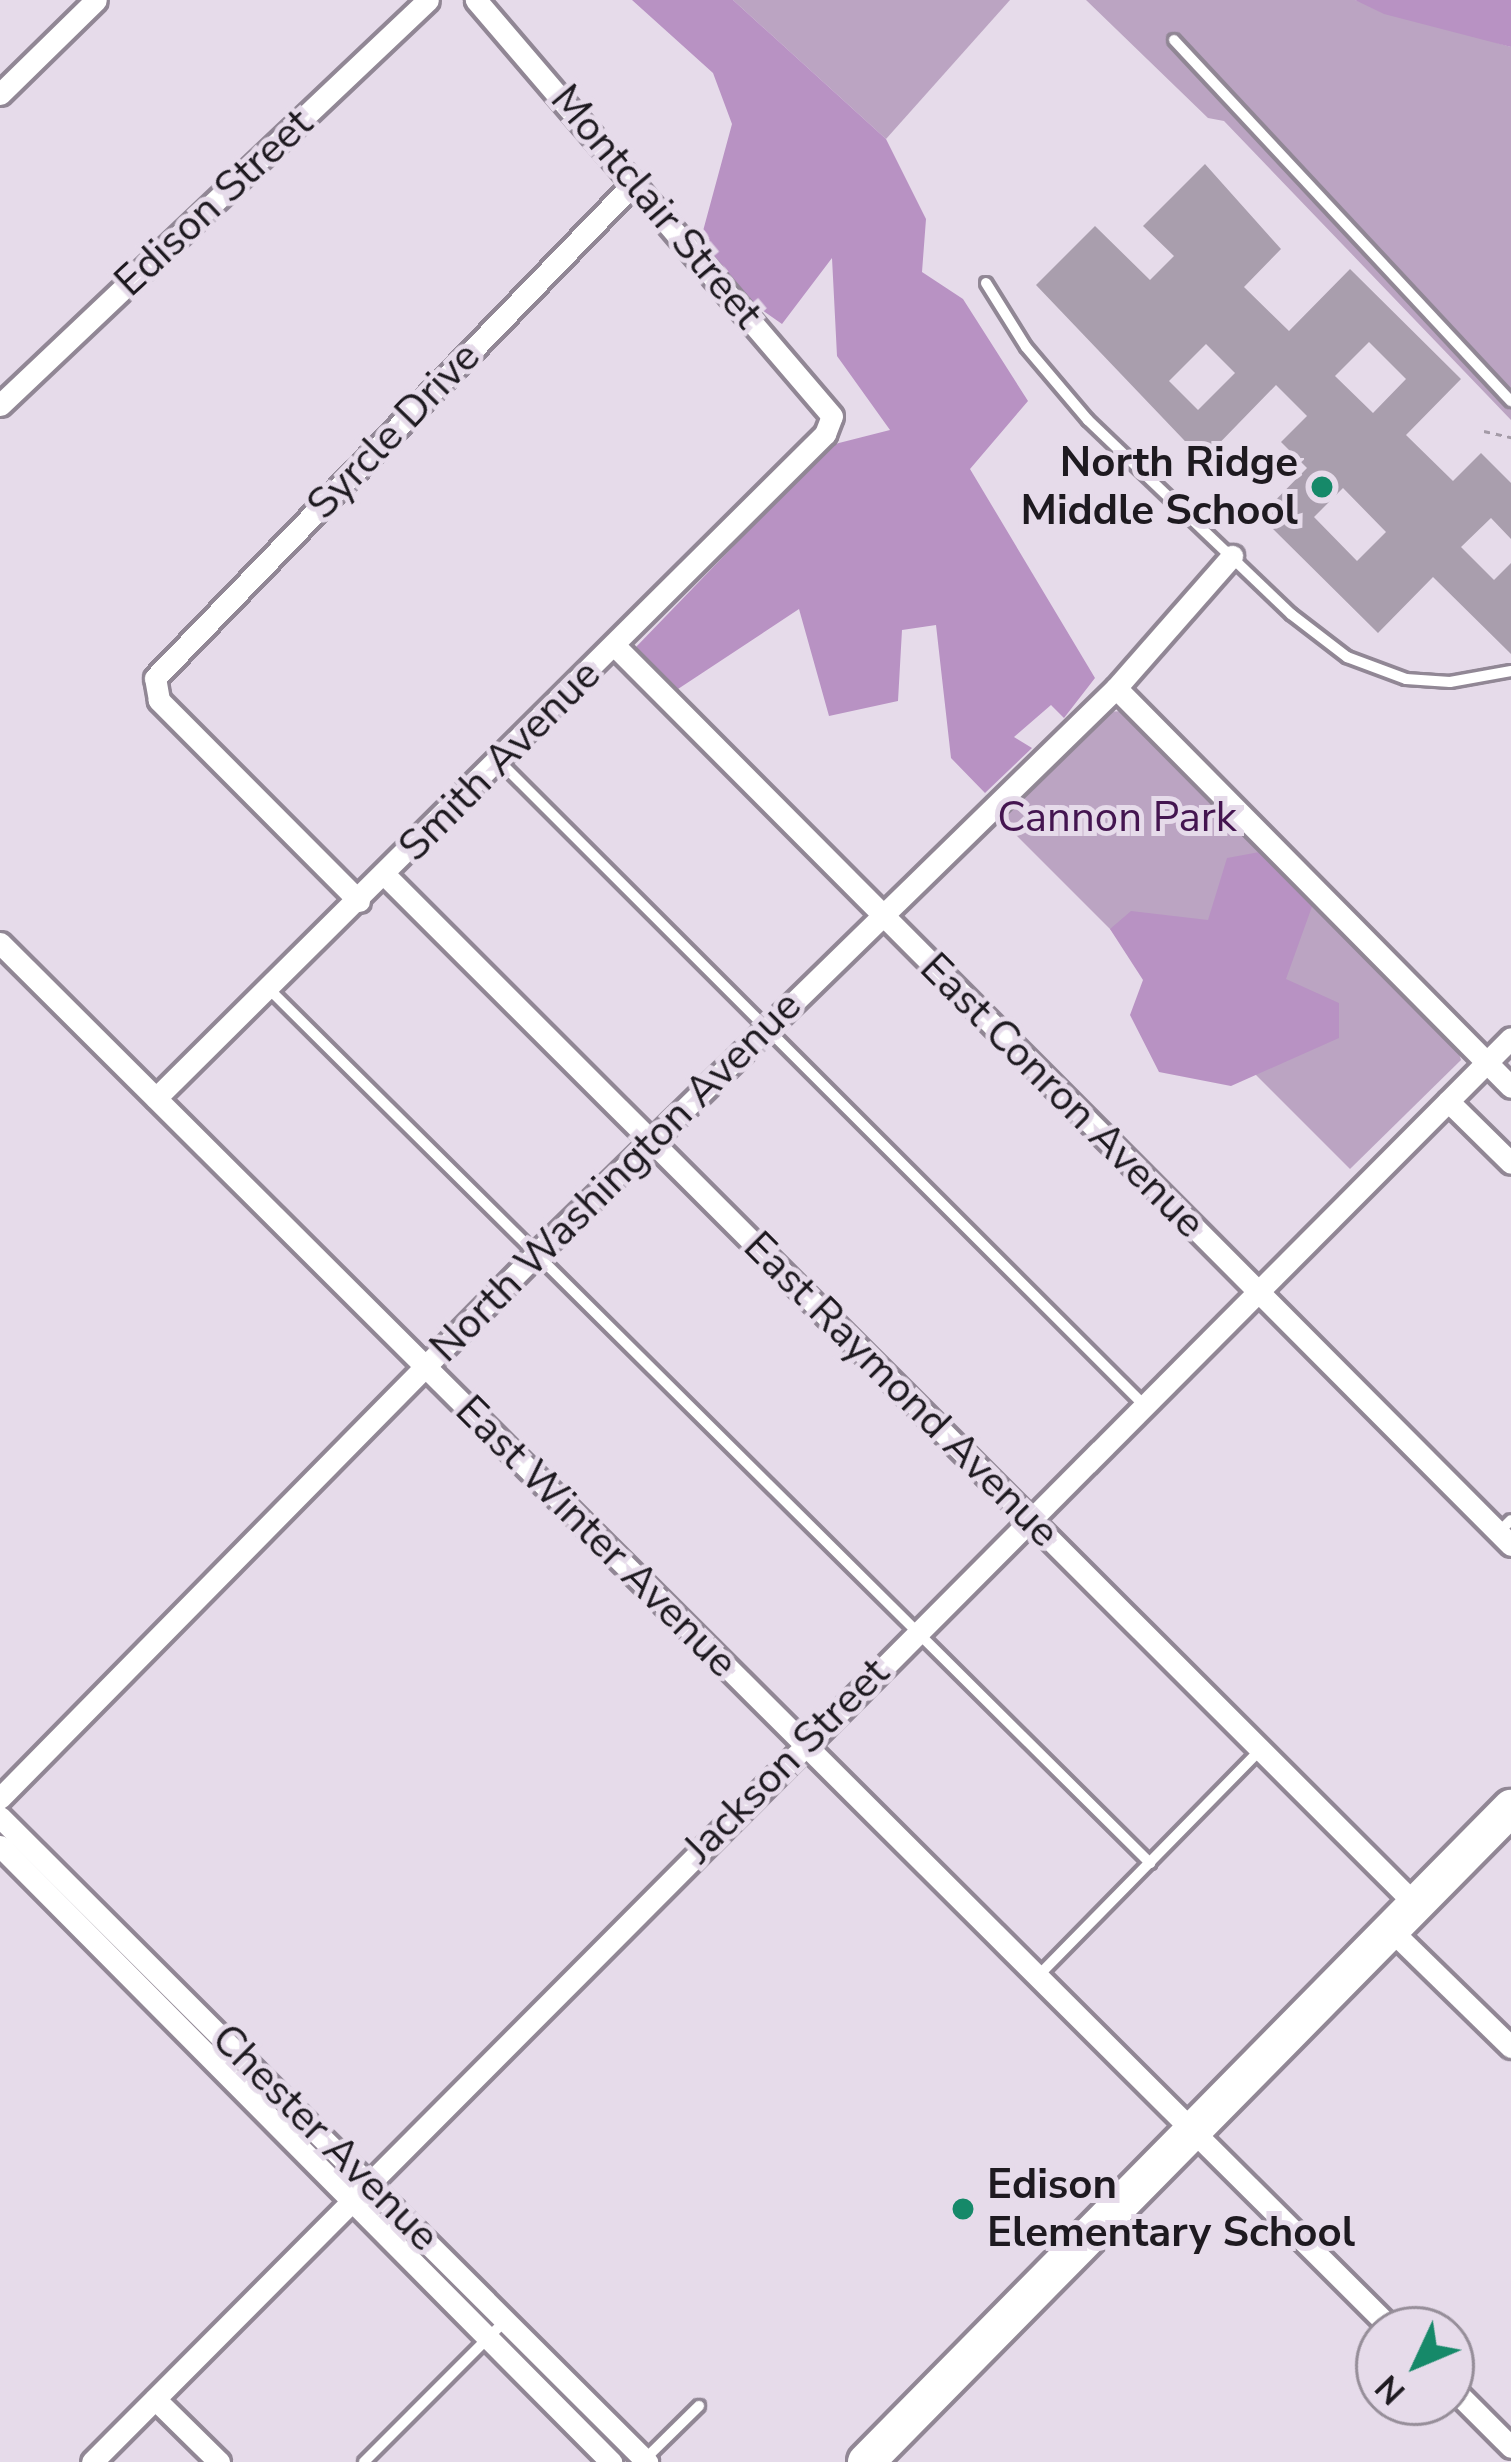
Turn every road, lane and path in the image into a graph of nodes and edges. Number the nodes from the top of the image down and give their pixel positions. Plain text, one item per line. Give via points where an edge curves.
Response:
1 (96, 0) edge
2 (428, 0) edge
3 (476, 0) edge
4 (1174, 40) dead end
5 (0, 94) edge
6 (633, 184) junction
7 (986, 283) dead end
8 (1511, 401) edge
9 (0, 405) edge
10 (832, 416) joint
11 (1484, 431) dead end
12 (1511, 437) edge
13 (1232, 556) junction
14 (614, 646) junction
15 (1511, 670) edge
16 (1116, 688) junction
17 (499, 761) junction
18 (386, 876) junction
19 (359, 901) junction
20 (878, 915) junction
21 (0, 943) edge
22 (270, 990) junction
23 (767, 1029) junction
24 (1511, 1038) edge
25 (1486, 1063) junction
26 (1511, 1088) edge
27 (156, 1098) junction
28 (1448, 1101) junction
29 (652, 1140) junction
30 (1511, 1163) edge
31 (537, 1253) junction
32 (1260, 1292) junction
33 (424, 1367) junction
34 (1145, 1406) junction
35 (1030, 1520) junction
36 (1507, 1532) edge
37 (914, 1633) junction
38 (805, 1744) junction
39 (1262, 1749) junction
40 (0, 1798) edge
41 (1511, 1808) edge
42 (0, 1817) edge
43 (0, 1846) edge
44 (1150, 1863) junction
45 (1403, 1917) junction
46 (127, 1937) junction
47 (108, 1956) junction
48 (1040, 1974) junction
49 (1511, 2047) edge
50 (244, 2056) junction
51 (226, 2075) junction
52 (1194, 2130) junction
53 (368, 2181) junction
54 (350, 2199) junction
55 (1370, 2306) edge
56 (506, 2320) junction
57 (488, 2338) junction
58 (155, 2399) junction
59 (700, 2406) dead end
60 (1475, 2411) edge
61 (600, 2414) junction
62 (582, 2432) junction
63 (1511, 2447) edge
64 (645, 2461) edge
65 (92, 2462) edge
66 (219, 2462) edge
67 (364, 2462) edge
68 (611, 2462) edge
69 (866, 2462) edge

1 - 5 street
2 - 9 street, Edison Street
3 - 6 street, Montclair Street
4 - 8 lane
6 - 10 street, Montclair Street
6 - 19 street, Syrcle Drive via 155,678 159,700
7 - 13 lane via 1026,347 1088,420
10 - 14 street, Smith Avenue via 825,434
11 - 12 path
13 - 15 lane via 1347,657 1406,679 1450,682
13 - 16 street, North Washington Avenue
14 - 17 street, Smith Avenue
14 - 20 street, East Conron Avenue
16 - 20 street, North Washington Avenue
16 - 25 street
17 - 18 street, Smith Avenue
17 - 23 lane
18 - 19 street, Smith Avenue
18 - 29 street, East Raymond Avenue
19 - 22 street, Smith Avenue
20 - 23 street, North Washington Avenue
20 - 32 street, East Conron Avenue
21 - 27 street, East Winter Avenue
22 - 27 street, Smith Avenue
22 - 31 lane
23 - 29 street, North Washington Avenue
23 - 34 lane
24 - 25 street, Jackson Street
25 - 26 street
25 - 28 street, Jackson Street
27 - 33 street, East Winter Avenue
28 - 30 street
28 - 32 street, Jackson Street
29 - 31 street, North Washington Avenue
29 - 35 street, East Raymond Avenue
31 - 33 street, North Washington Avenue
31 - 37 lane
32 - 34 street, Jackson Street
32 - 36 street, East Conron Avenue
33 - 38 street, East Winter Avenue
33 - 40 street, North Washington Avenue
34 - 35 street, Jackson Street
35 - 37 street, Jackson Street
35 - 39 street, East Raymond Avenue
37 - 38 street, Jackson Street
37 - 44 lane
38 - 48 street, East Winter Avenue
38 - 53 street, Jackson Street
39 - 44 lane
39 - 45 street, East Raymond Avenue
41 - 45 main road
42 - 46 street, Chester Avenue
43 - 47 street, Chester Avenue
44 - 48 lane
45 - 49 street, East Raymond Avenue
45 - 52 main road
46 - 47 street
46 - 50 street, Chester Avenue
47 - 51 street, Chester Avenue
48 - 52 street, East Winter Avenue
50 - 51 street
50 - 53 street, Chester Avenue
51 - 54 street, Chester Avenue
52 - 55 street, East Winter Avenue
52 - 69 main road
53 - 54 street, Jackson Street
53 - 56 street, Chester Avenue
54 - 57 street, Chester Avenue
54 - 58 street, Jackson Street
56 - 57 lane
56 - 61 street, Chester Avenue
57 - 62 street, Chester Avenue
57 - 67 lane
58 - 65 street, Jackson Street
58 - 66 street
59 - 64 lane
60 - 63 street
61 - 62 street
61 - 64 street, Chester Avenue
62 - 68 street, Chester Avenue

